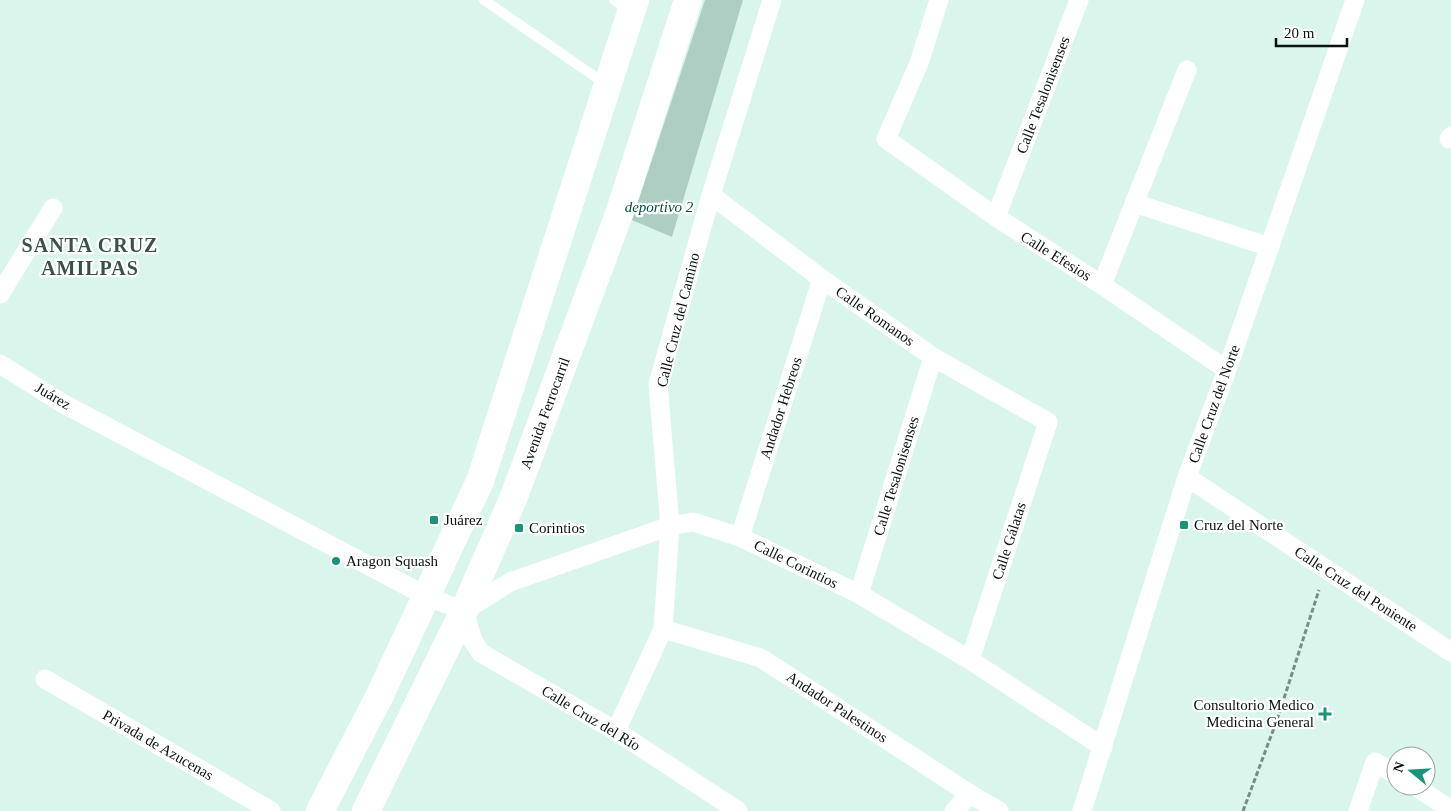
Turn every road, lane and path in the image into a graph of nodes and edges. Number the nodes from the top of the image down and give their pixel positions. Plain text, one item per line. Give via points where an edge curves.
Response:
1 (484, 0) edge
2 (688, 0) edge
3 (772, 0) edge
4 (939, 0) edge
5 (1079, 0) edge
6 (1355, 0) edge
7 (627, 4) edge
8 (1187, 70) dead end
9 (608, 86) junction
10 (711, 195) junction
11 (1134, 203) junction
12 (53, 208) dead end
13 (996, 217) junction
14 (1270, 247) junction
15 (822, 278) junction
16 (1102, 285) junction
17 (0, 294) edge
18 (933, 357) junction
19 (1227, 370) junction
20 (2, 371) edge
21 (1048, 422) joint
22 (1186, 477) junction
23 (670, 526) junction
24 (740, 537) junction
25 (1326, 569) junction
26 (859, 594) junction
27 (426, 596) junction
28 (464, 611) junction
29 (663, 629) junction
30 (1451, 652) edge
31 (970, 660) junction
32 (45, 679) dead end
33 (616, 731) junction
34 (1103, 747) junction
35 (1386, 769) edge
36 (970, 794) junction
37 (1430, 796) edge
38 (1451, 810) edge
39 (271, 811) edge
40 (320, 811) edge
41 (366, 811) edge
42 (738, 811) edge
43 (954, 811) edge
44 (999, 811) edge
45 (1082, 811) edge
46 (1243, 811) edge
47 (1358, 811) edge

1 - 9 lane
2 - 28 main road, Avenida Ferrocarril via 620,214 513,499
3 - 10 street, Calle Cruz del Camino
4 - 13 street, Calle Efesios via 919,63 886,139
5 - 13 street, Calle Tesalonisenses
6 - 14 street, Calle Cruz del Norte
7 - 9 main road
8 - 11 street
9 - 27 main road via 480,482
10 - 15 street, Calle Romanos
10 - 23 street, Calle Cruz del Camino via 658,384
11 - 14 street
11 - 16 street
12 - 17 street
13 - 16 street, Calle Efesios
14 - 19 street, Calle Cruz del Norte
15 - 18 street, Calle Romanos
15 - 24 street, Andador Hebreos
16 - 19 street, Calle Efesios
18 - 21 street, Calle Romanos
18 - 26 street, Calle Tesalonisenses
19 - 22 street, Calle Cruz del Norte
20 - 27 street, Juárez
21 - 31 street, Calle Gálatas
22 - 25 street, Calle Cruz del Poniente
22 - 34 street, Calle Cruz del Norte
23 - 24 street, Calle Corintios via 693,522
23 - 28 street, Calle Corintios via 510,582
23 - 29 street, Calle Cruz del Camino
24 - 26 street, Calle Corintios
25 - 30 street, Calle Cruz del Poniente
25 - 46 path via 1277,720
26 - 31 street, Calle Corintios
27 - 28 street, Juárez
27 - 40 main road via 379,697
28 - 33 street, Calle Cruz del Río via 473,641 482,653
28 - 41 main road, Avenida Ferrocarril
29 - 33 street, Calle Cruz del Camino
29 - 36 street, Andador Palestinos via 761,658
31 - 34 street, Calle Corintios
32 - 39 street, Privada de Azucenas
33 - 42 street, Calle Cruz del Río
34 - 45 street, Calle Cruz del Norte
35 - 47 street via 1375,762
36 - 43 street
36 - 44 street, Andador Palestinos
37 - 38 street

